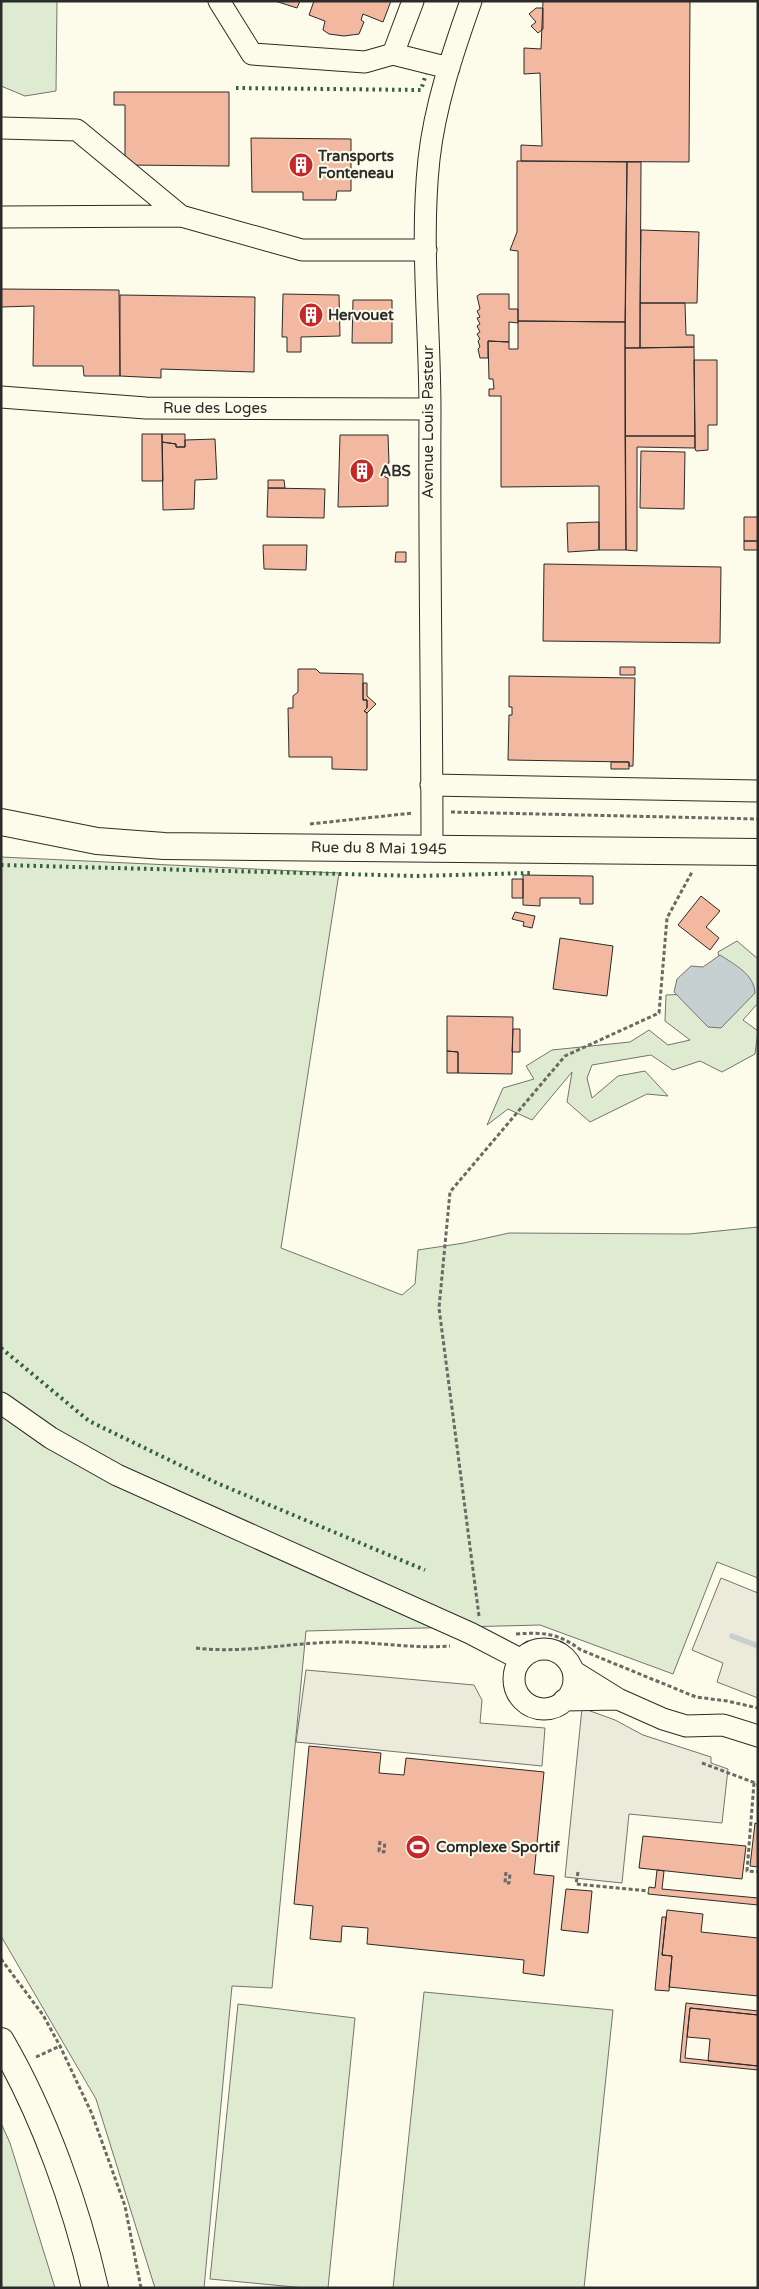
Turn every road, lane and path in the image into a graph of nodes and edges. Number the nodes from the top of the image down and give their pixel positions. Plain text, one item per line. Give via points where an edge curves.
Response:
1 (220, 1) edge
2 (413, 1) edge
3 (471, 1) edge
4 (393, 54) junction
5 (449, 68) junction
6 (1, 128) edge
7 (180, 216) junction
8 (1, 217) edge
9 (426, 250) junction
10 (1, 397) edge
11 (430, 409) junction
12 (431, 785) junction
13 (758, 791) edge
14 (432, 812) junction
15 (758, 819) edge
16 (1, 822) edge
17 (306, 824) dead end
18 (432, 849) junction
19 (702, 852) junction
20 (758, 852) edge
21 (1, 1403) edge
22 (470, 1634) junction
23 (196, 1648) dead end
24 (520, 1659) junction
25 (573, 1671) junction
26 (618, 1699) junction
27 (564, 1700) junction
28 (758, 1736) edge
29 (702, 1763) dead end
30 (756, 1784) edge
31 (380, 1841) dead end
32 (385, 1841) dead end
33 (578, 1872) dead end
34 (758, 1872) edge
35 (648, 1892) dead end
36 (1, 1959) edge
37 (1, 2041) edge
38 (60, 2046) junction
39 (36, 2057) dead end
40 (95, 2288) edge
41 (141, 2288) edge

1 - 4 street via 252,54 365,62
2 - 4 street
3 - 5 street, Avenue Louis Pasteur
4 - 5 street
5 - 9 street, Avenue Louis Pasteur via 437,110 429,158
6 - 7 street via 77,130
7 - 8 street
7 - 9 street via 302,250
9 - 11 street, Avenue Louis Pasteur
10 - 11 street, Rue des Loges via 146,408
11 - 12 street, Avenue Louis Pasteur
12 - 13 street
12 - 14 street, Avenue Louis Pasteur
14 - 15 path
14 - 17 path
14 - 18 street, Avenue Louis Pasteur
16 - 18 main road, Rue du 8 Mai 1945 via 98,841 164,846
18 - 19 main road, Rue du 8 Mai 1945
19 - 20 main road, Rue du 8 Mai 1945
19 - 22 path via 667,918 659,1013 565,1056 450,1192 440,1308 480,1621
21 - 22 street via 51,1438 117,1475
22 - 23 path via 464,1642 440,1646 342,1642 247,1650
22 - 24 street
24 - 25 street via 533,1651 552,1650 568,1661
24 - 27 street via 514,1680 521,1699 539,1708 548,1708
25 - 26 street
25 - 27 street via 572,1687
26 - 27 street
26 - 28 street via 686,1726 723,1725
29 - 30 path
30 - 34 path via 747,1871
31 - 32 path via 379,1851 384,1852
33 - 35 path via 576,1884
36 - 38 path via 43,2015
37 - 40 main road via 26,2087 50,2146 84,2243
38 - 39 path
38 - 41 path via 92,2114 125,2206

